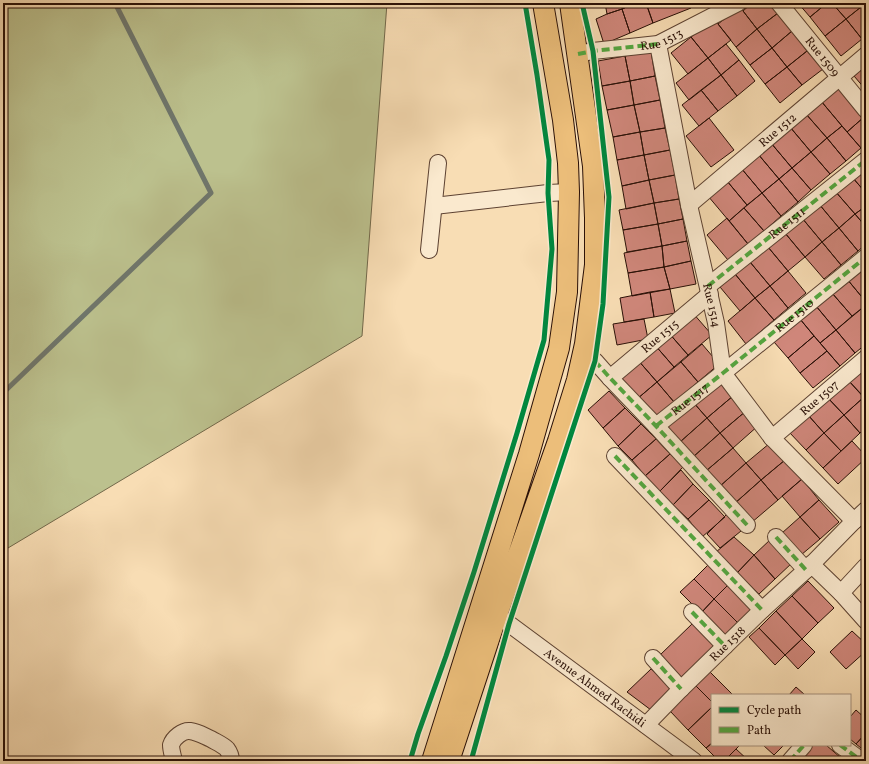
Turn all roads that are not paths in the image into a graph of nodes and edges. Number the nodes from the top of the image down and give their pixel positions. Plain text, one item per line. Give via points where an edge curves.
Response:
1 (543, 3) edge
2 (570, 3) edge
3 (738, 3) edge
4 (779, 3) edge
5 (658, 44) junction
6 (578, 54) junction
7 (866, 55) edge
8 (840, 78) junction
9 (866, 110) edge
10 (866, 160) edge
11 (438, 163) dead end
12 (569, 192) junction
13 (689, 205) junction
14 (434, 206) junction
15 (428, 250) dead end
16 (866, 257) edge
17 (709, 290) junction
18 (866, 358) edge
19 (595, 361) dead end
20 (723, 373) junction
21 (610, 378) junction
22 (656, 426) junction
23 (772, 438) junction
24 (615, 456) dead end
25 (866, 510) edge
26 (854, 521) junction
27 (747, 525) dead end
28 (776, 537) dead end
29 (866, 566) edge
30 (808, 567) junction
31 (841, 593) junction
32 (762, 610) junction
33 (692, 612) dead end
34 (497, 615) junction
35 (866, 621) edge
36 (725, 646) junction
37 (653, 658) dead end
38 (681, 689) junction
39 (646, 725) junction
40 (803, 746) edge
41 (841, 746) edge
42 (174, 761) edge
43 (231, 761) edge
44 (432, 761) edge
45 (449, 761) edge
46 (694, 761) edge
47 (790, 761) edge
48 (862, 761) edge

1 - 12 main road via 563,120
2 - 6 main road
3 - 5 street, Rue 1513
4 - 8 street, Rue 1509
5 - 6 street, Rue 1513
5 - 13 street, Rue 1514
6 - 34 main road via 593,166 595,218 595,265 585,344 558,441
7 - 8 street, Rue 1512
8 - 9 street, Rue 1509
8 - 13 street, Rue 1512
10 - 17 street, Rue 1511
11 - 14 street
12 - 14 street
12 - 44 main road via 567,292 559,348 529,454
13 - 17 street, Rue 1514
14 - 15 street
16 - 20 street, Rue 1510
17 - 20 street, Rue 1514
17 - 21 street, Rue 1515
18 - 23 street, Rue 1507
19 - 21 street
20 - 22 street, Rue 1517
20 - 23 street, Rue 1514
21 - 22 street
22 - 27 street
23 - 26 street, Rue 1514
24 - 32 street
25 - 26 street, Rue 1518
26 - 30 street, Rue 1518
28 - 30 street
29 - 31 street
30 - 31 street
30 - 32 street, Rue 1518
31 - 35 street
32 - 36 street, Rue 1518
33 - 36 street
34 - 39 street, Avenue Ahmed Rachidi
34 - 45 main road
36 - 38 street, Rue 1518
37 - 38 street
38 - 39 street, Rue 1518
39 - 46 street, Avenue Ahmed Rachidi
40 - 47 street
41 - 48 street
42 - 43 street via 171,746 173,741 182,733 189,731 223,746 228,750

